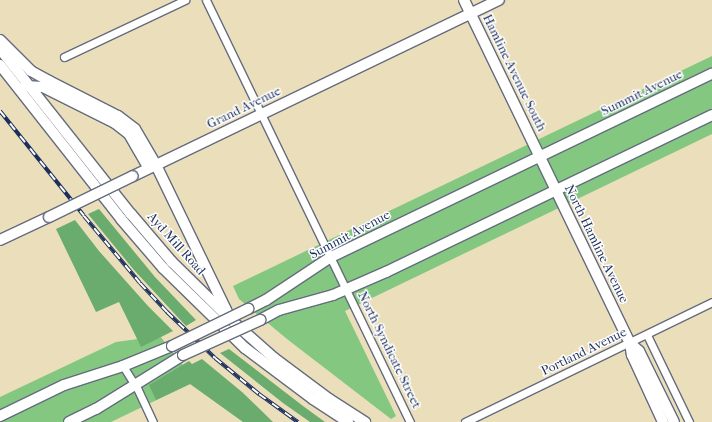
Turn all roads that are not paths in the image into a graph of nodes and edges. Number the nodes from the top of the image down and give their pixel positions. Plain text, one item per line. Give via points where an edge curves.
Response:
1 (185, 0) edge
2 (206, 0) edge
3 (464, 0) edge
4 (499, 0) edge
5 (471, 14) junction
6 (0, 40) edge
7 (0, 49) edge
8 (64, 57) dead end
9 (0, 65) edge
10 (712, 74) edge
11 (28, 85) junction
12 (17, 87) junction
13 (262, 114) junction
14 (712, 115) edge
15 (539, 157) junction
16 (152, 167) junction
17 (556, 190) junction
18 (0, 240) edge
19 (331, 257) junction
20 (346, 289) junction
21 (712, 302) edge
22 (231, 320) junction
23 (647, 335) junction
24 (630, 343) junction
25 (123, 366) junction
26 (135, 384) junction
27 (0, 416) edge
28 (69, 422) edge
29 (153, 422) edge
30 (348, 422) edge
31 (365, 422) edge
32 (410, 422) edge
33 (465, 422) edge
34 (663, 422) edge
35 (674, 422) edge
36 (689, 422) edge

1 - 8 street
2 - 13 street, North Syndicate Street
3 - 5 main road, Hamline Avenue South
4 - 5 main road, Grand Avenue
5 - 13 main road, Grand Avenue
5 - 15 main road, Hamline Avenue South
6 - 16 main road via 31,71 128,123 141,138
7 - 11 main road, Ayd Mill Road
9 - 12 main road, Ayd Mill Road
10 - 15 main road, Summit Avenue
11 - 12 main road
11 - 16 main road via 50,90 115,123 129,134
11 - 22 main road, Ayd Mill Road via 172,262
12 - 30 main road, Ayd Mill Road via 163,268 245,348
13 - 16 main road, Grand Avenue
13 - 19 street, North Syndicate Street
14 - 17 main road
15 - 17 main road, North Hamline Avenue
15 - 19 main road, Summit Avenue
16 - 18 main road, Grand Avenue, bridge
16 - 22 main road
17 - 20 main road
17 - 24 main road, North Hamline Avenue
19 - 20 street, North Syndicate Street
19 - 25 main road, Summit Avenue, bridge via 266,300 172,346
20 - 26 main road, bridge via 279,310 183,355
20 - 32 street, North Syndicate Street
21 - 23 street, Portland Avenue
22 - 31 main road, Ayd Mill Road via 274,358 328,399
23 - 24 street, Portland Avenue
23 - 36 street
24 - 33 street, Portland Avenue
24 - 34 main road, North Hamline Avenue via 632,354
24 - 35 main road, North Hamline Avenue via 639,351
25 - 26 street
25 - 27 main road, Summit Avenue via 64,385
26 - 28 main road via 96,409
26 - 29 street

